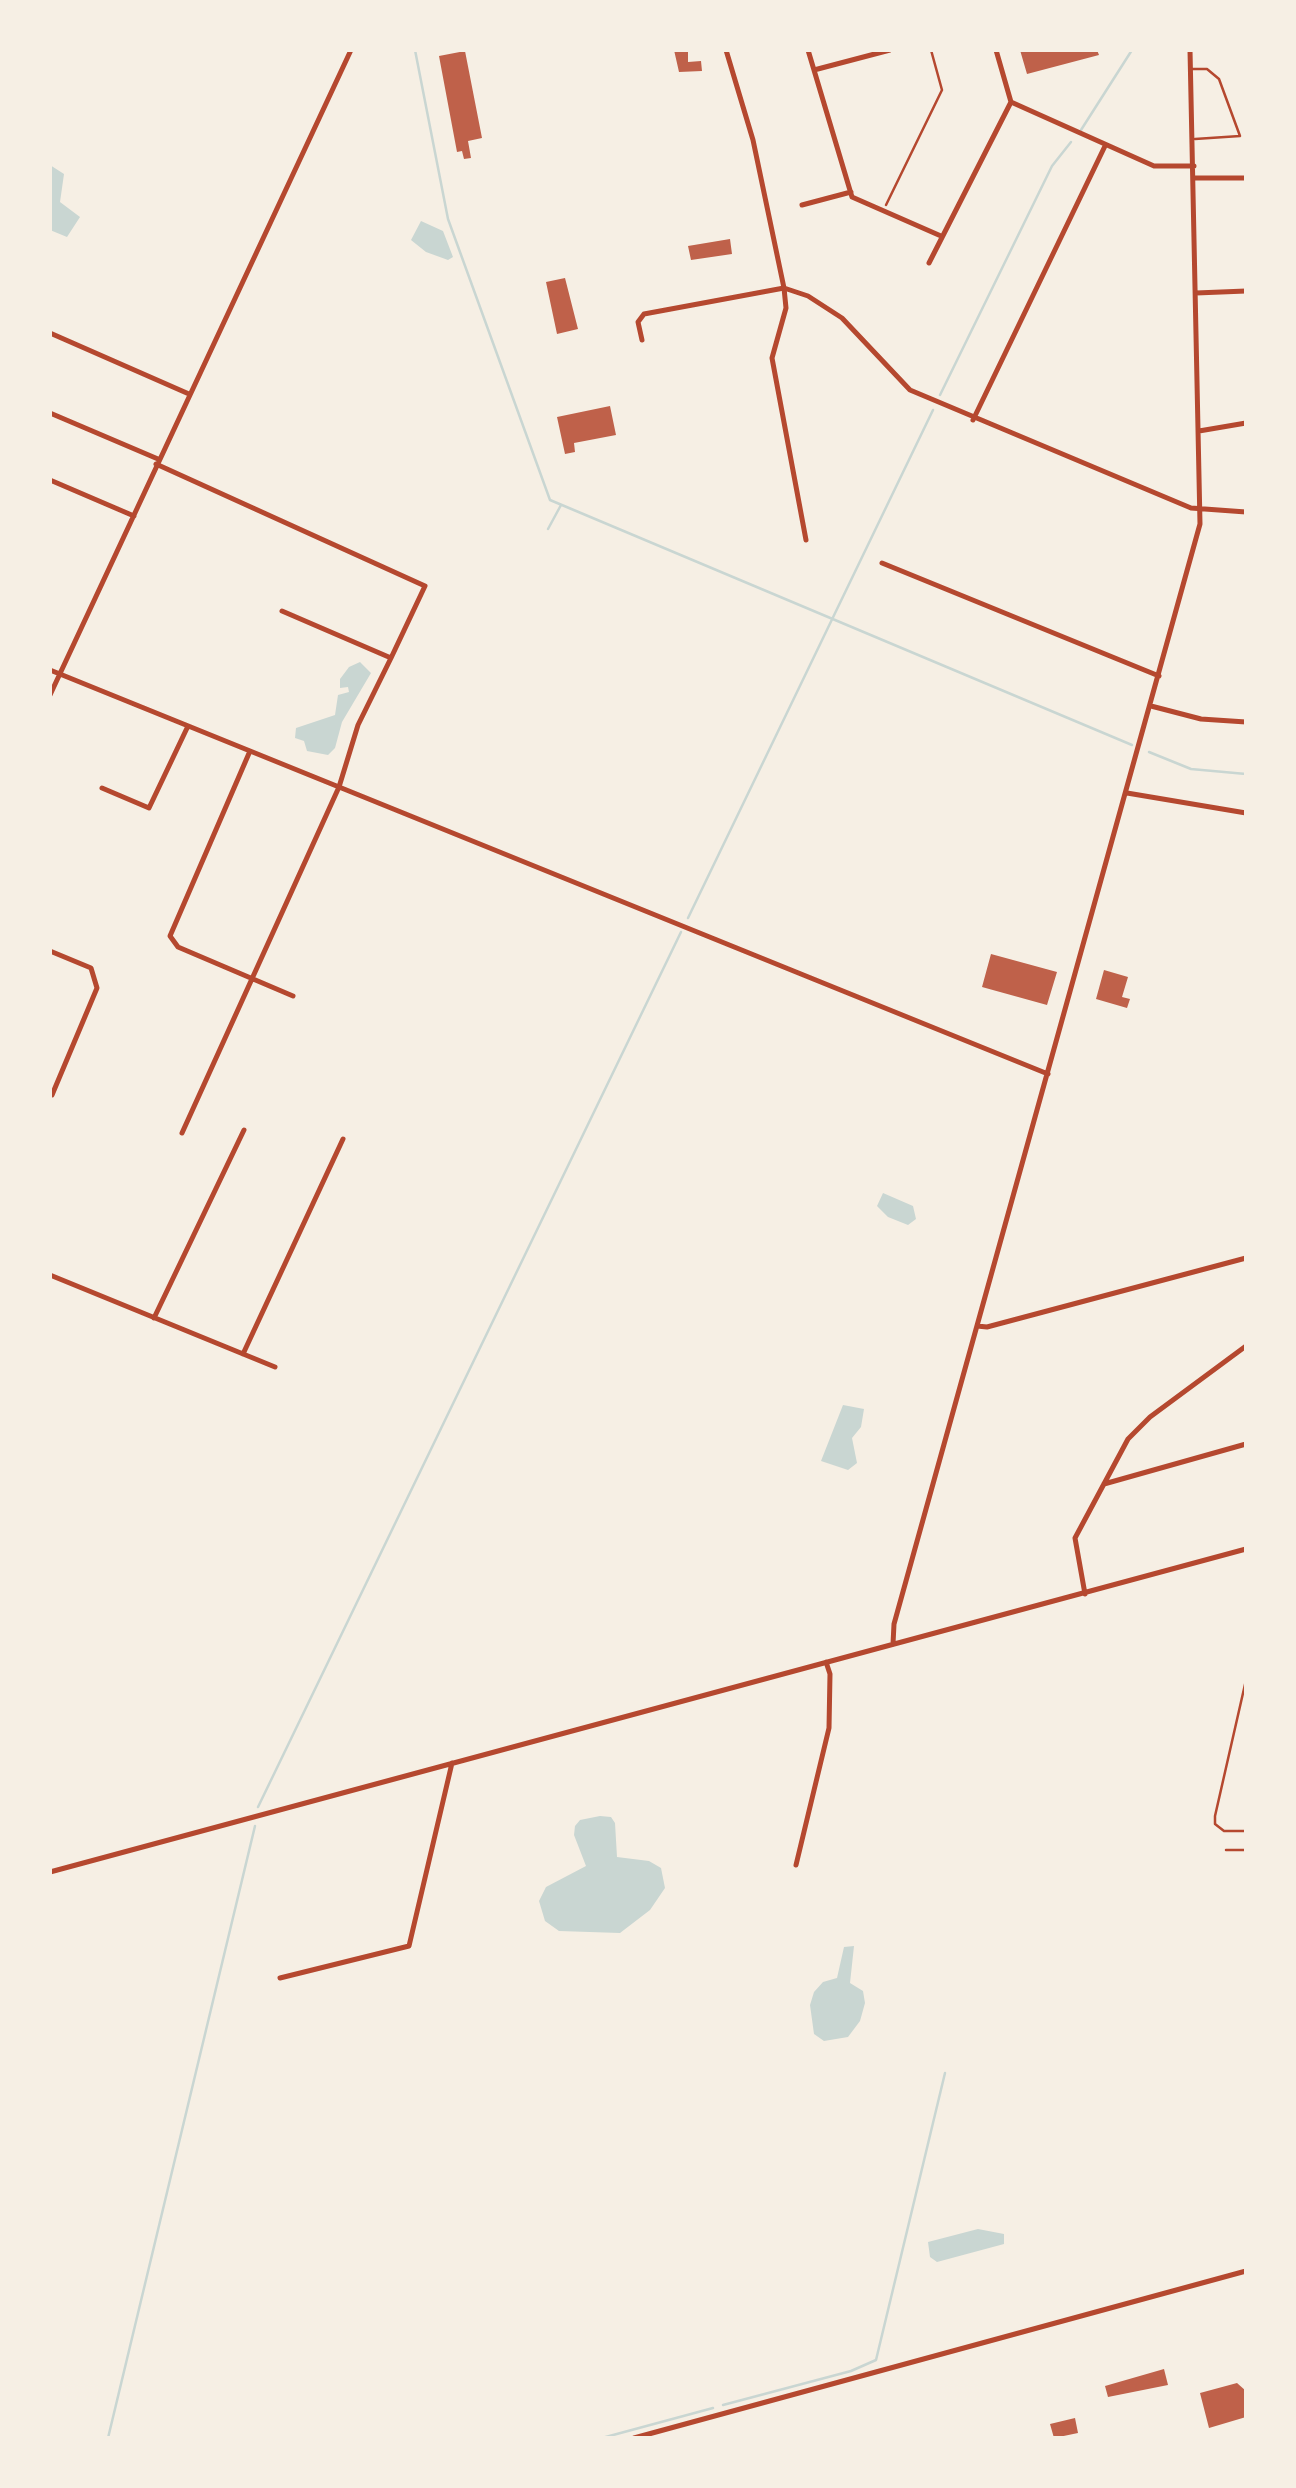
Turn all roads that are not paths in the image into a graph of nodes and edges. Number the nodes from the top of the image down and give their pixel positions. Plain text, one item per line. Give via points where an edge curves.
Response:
1 (351, 50) edge
2 (726, 50) edge
3 (808, 50) edge
4 (890, 50) edge
5 (996, 50) edge
6 (1190, 50) edge
7 (1190, 69) junction
8 (814, 70) junction
9 (1011, 102) junction
10 (1193, 139) junction
11 (1105, 146) junction
12 (1194, 166) junction
13 (1194, 178) junction
14 (1246, 178) edge
15 (852, 195) junction
16 (802, 205) dead end
17 (941, 236) junction
18 (929, 263) dead end
19 (784, 288) junction
20 (1246, 291) edge
21 (1196, 293) junction
22 (50, 333) edge
23 (642, 340) dead end
24 (189, 394) junction
25 (50, 413) edge
26 (973, 420) junction
27 (1246, 423) edge
28 (1199, 431) junction
29 (157, 462) junction
30 (50, 480) edge
31 (1202, 512) junction
32 (1246, 512) edge
33 (134, 516) junction
34 (806, 540) dead end
35 (882, 563) dead end
36 (282, 610) dead end
37 (391, 658) junction
38 (50, 670) edge
39 (60, 674) junction
40 (1159, 676) junction
41 (50, 695) edge
42 (1151, 706) junction
43 (1246, 722) edge
44 (188, 726) junction
45 (250, 751) junction
46 (339, 787) junction
47 (102, 788) dead end
48 (1127, 793) junction
49 (1246, 812) edge
50 (50, 951) edge
51 (250, 978) junction
52 (293, 996) dead end
53 (1048, 1074) junction
54 (52, 1095) edge
55 (244, 1130) dead end
56 (182, 1133) dead end
57 (342, 1139) dead end
58 (1246, 1258) edge
59 (50, 1275) edge
60 (154, 1318) junction
61 (977, 1326) junction
62 (1246, 1346) edge
63 (243, 1354) junction
64 (275, 1366) dead end
65 (1246, 1444) edge
66 (1103, 1484) junction
67 (1246, 1549) edge
68 (1085, 1594) junction
69 (893, 1644) junction
70 (826, 1662) junction
71 (1246, 1680) edge
72 (452, 1763) junction
73 (1246, 1832) edge
74 (1226, 1850) dead end
75 (1246, 1850) edge
76 (796, 1865) dead end
77 (50, 1872) edge
78 (280, 1978) dead end
79 (1246, 2271) edge
80 (634, 2438) edge

1 - 24 street
2 - 19 street
3 - 8 street
4 - 8 street
5 - 9 street
6 - 7 street
7 - 10 street
7 - 10 lane via 1206,69 1219,79 1240,136
8 - 15 street
9 - 11 street
9 - 17 street
10 - 12 street
11 - 12 street via 1154,166
11 - 26 street
12 - 13 street
13 - 14 street
13 - 21 street
15 - 16 street
15 - 17 street
17 - 18 street
19 - 23 street via 644,314 638,322
19 - 26 street via 834,312 910,390
19 - 34 street via 786,308 772,358
20 - 21 street
21 - 28 street
22 - 24 street
24 - 29 street
25 - 29 street
26 - 31 street
27 - 28 street
28 - 31 street
29 - 33 street
29 - 37 street via 422,581
30 - 33 street
31 - 32 street
31 - 40 street
33 - 39 street
35 - 40 street
36 - 37 street
37 - 46 street via 358,726
38 - 39 street
39 - 41 street
39 - 44 street
40 - 42 street
42 - 43 street
42 - 48 street
44 - 45 street
44 - 47 street via 149,808
45 - 46 street
45 - 51 street via 170,936 178,946
46 - 51 street
46 - 53 street
48 - 49 street
48 - 53 street
50 - 54 street via 91,968 97,988
51 - 52 street
51 - 56 street
53 - 61 street
55 - 60 street
57 - 63 street
58 - 61 street
59 - 60 street
60 - 63 street
61 - 69 street
62 - 66 street via 1150,1417 1128,1439
63 - 64 street
65 - 66 street
66 - 68 street via 1076,1538
67 - 68 street
68 - 69 street
69 - 70 street
70 - 72 street
70 - 76 street via 829,1728
71 - 73 lane via 1215,1816 1224,1831
72 - 77 street
72 - 78 street via 408,1946
74 - 75 lane
79 - 80 street

